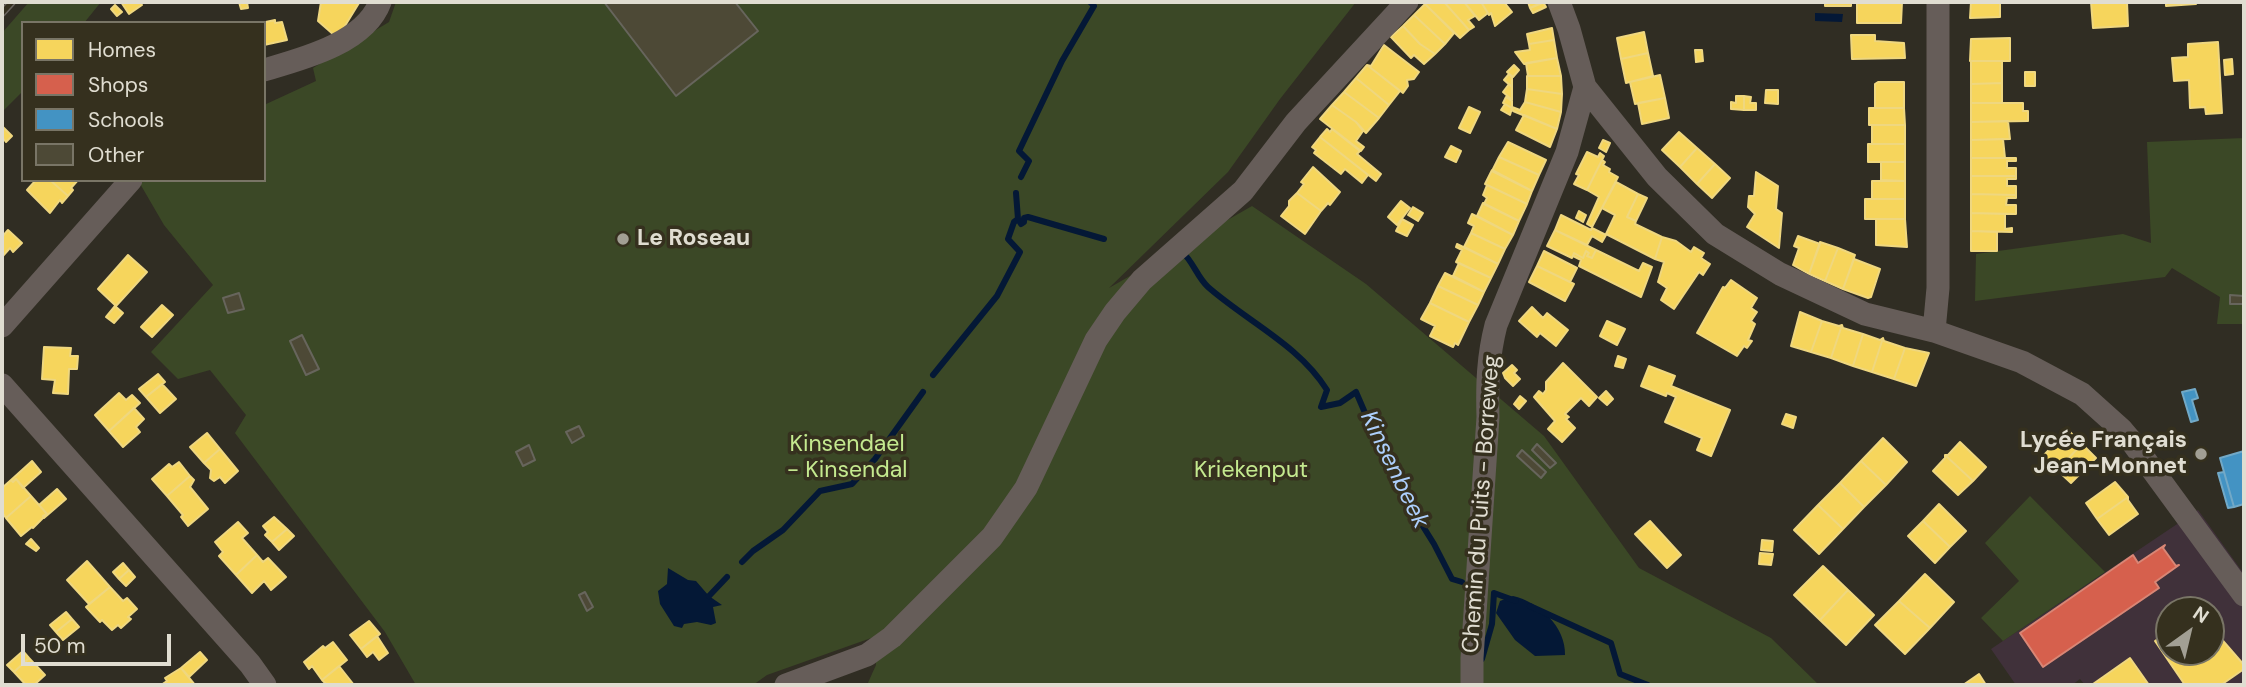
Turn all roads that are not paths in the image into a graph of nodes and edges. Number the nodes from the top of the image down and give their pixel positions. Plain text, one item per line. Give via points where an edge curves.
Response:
1 (1407, 2) edge
2 (1559, 2) edge
3 (1938, 2) edge
4 (379, 6) edge
5 (266, 69) edge
6 (1585, 87) junction
7 (129, 182) edge
8 (2, 326) edge
9 (1934, 331) junction
10 (2, 385) edge
11 (2244, 595) edge
12 (265, 685) edge
13 (786, 685) edge
14 (1472, 685) edge

1 - 13 street via 1296,122 1243,191 1142,279 1115,312 1096,340 1026,488 992,537 892,637 867,654
2 - 6 street
3 - 9 street
4 - 5 street via 351,36 335,45
6 - 9 street via 1657,177 1715,234 1780,274 1840,303
6 - 14 street, Chemin du Puits - Borreweg via 1567,152 1490,350
7 - 8 street
9 - 11 street via 2022,362 2082,394 2132,442
10 - 12 street

